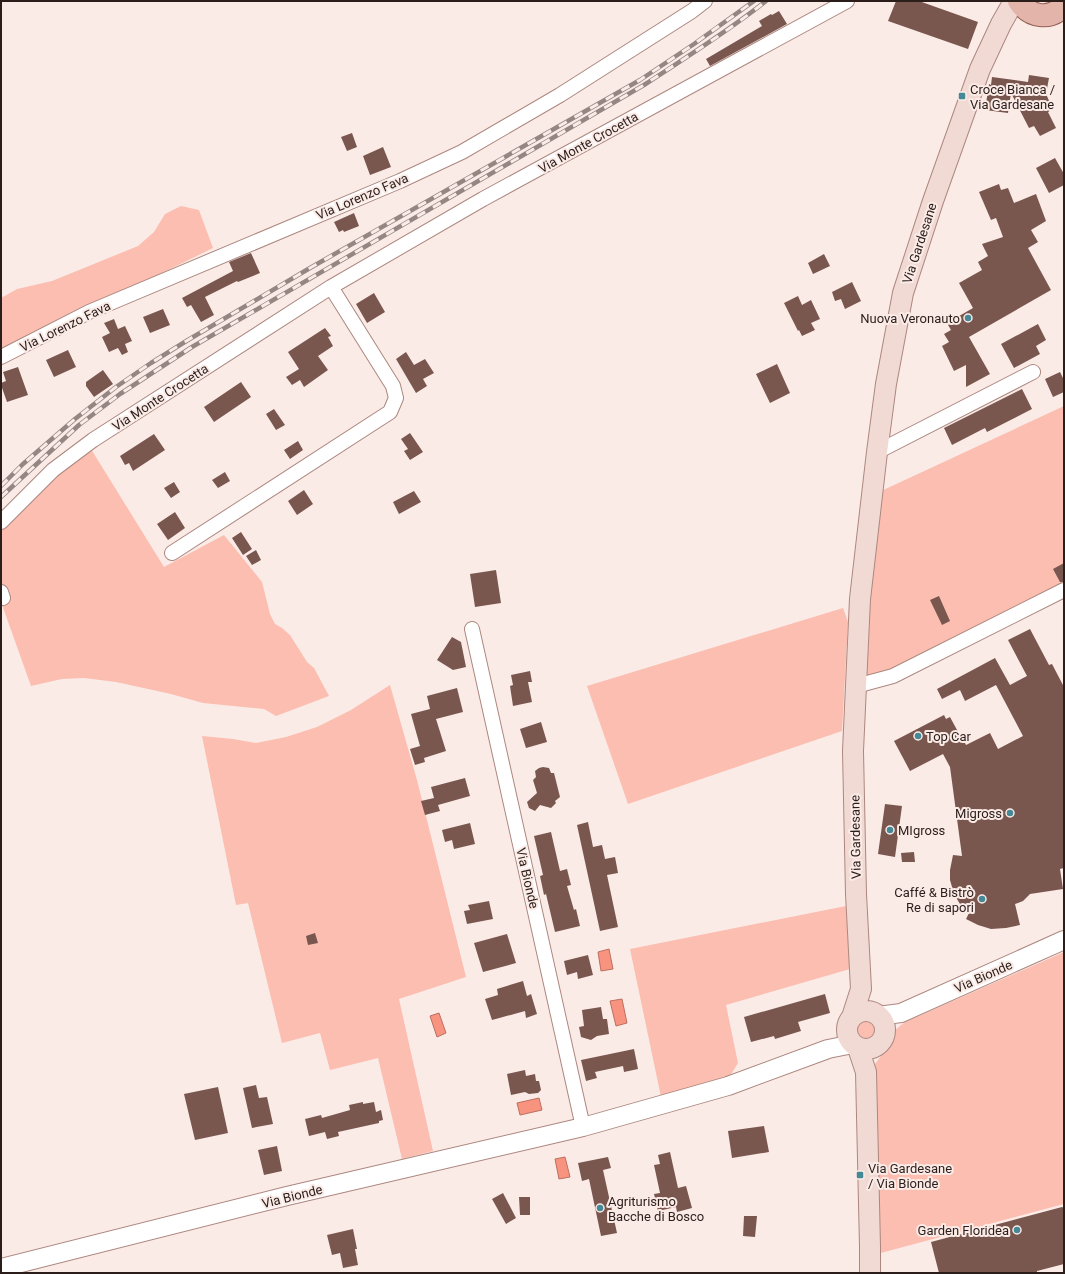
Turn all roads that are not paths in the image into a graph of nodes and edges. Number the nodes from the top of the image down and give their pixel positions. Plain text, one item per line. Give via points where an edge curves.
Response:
1 (705, 1) edge
2 (847, 1) edge
3 (1014, 1) edge
4 (1041, 9) edge
5 (1064, 30) edge
6 (993, 43) junction
7 (330, 287) junction
8 (1, 357) edge
9 (1033, 372) dead end
10 (877, 452) junction
11 (1, 522) edge
12 (172, 553) dead end
13 (1064, 590) edge
14 (472, 629) dead end
15 (856, 686) junction
16 (1064, 940) edge
17 (865, 1031) junction
18 (583, 1127) junction
19 (1, 1268) edge
20 (870, 1273) edge

1 - 8 street, Via Lorenzo Fava via 560,95 462,152 400,181 89,312
2 - 7 street, Via Monte Crocetta via 483,199
3 - 6 main road, Via Gardesane
4 - 5 main road
4 - 6 main road, Via Gardesane via 1022,18
6 - 10 main road, Via Gardesane via 965,108 903,292 886,384
7 - 11 street, Via Monte Crocetta via 93,440 53,470
7 - 12 street via 393,386 396,398 390,412
9 - 10 street
10 - 15 main road, Via Gardesane via 860,599
13 - 15 street via 893,676
14 - 18 street, Via Bionde
15 - 17 main road, Via Gardesane via 852,751 856,894
16 - 17 street, Via Bionde via 901,1012
17 - 18 street, Via Bionde via 828,1049 728,1086
17 - 20 main road
18 - 19 street, Via Bionde via 287,1196

